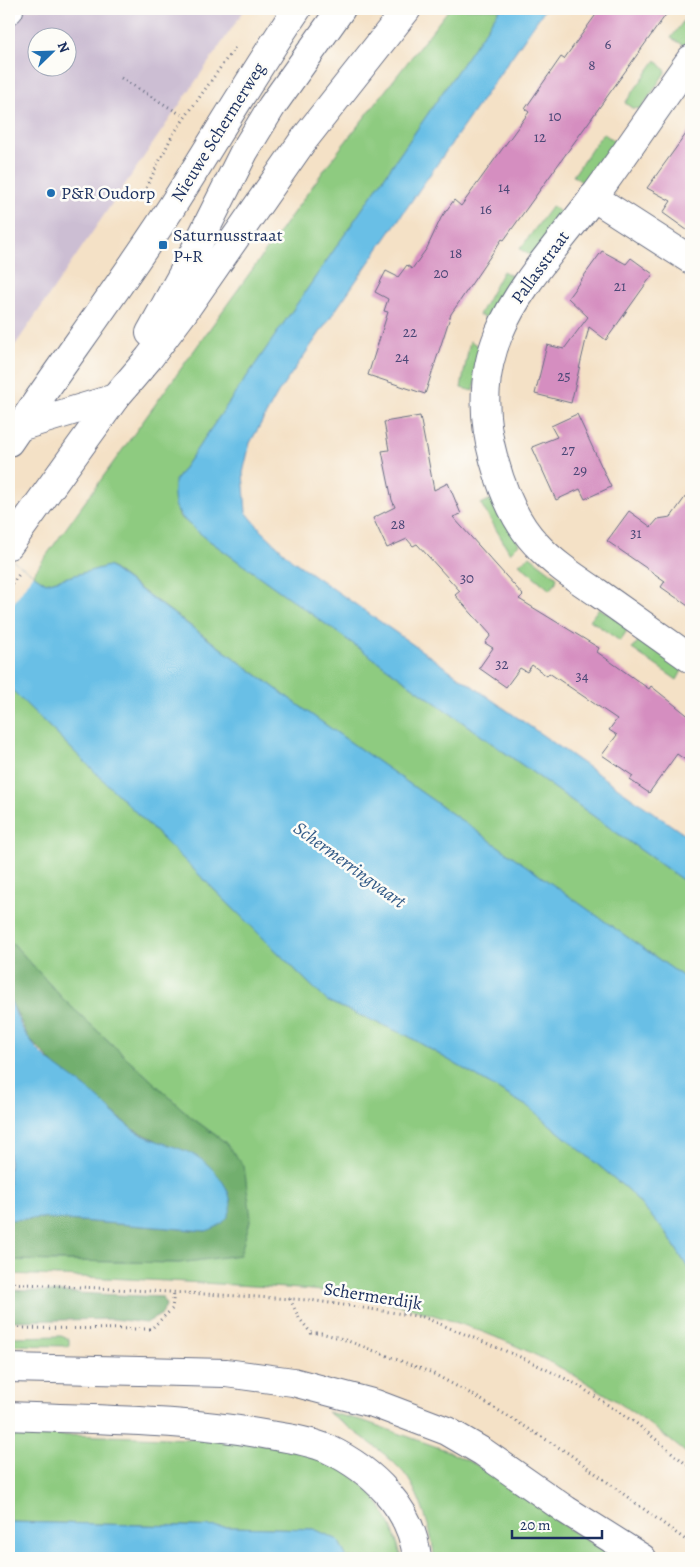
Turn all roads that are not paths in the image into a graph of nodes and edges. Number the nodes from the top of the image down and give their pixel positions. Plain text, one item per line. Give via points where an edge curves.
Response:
1 (297, 9) edge
2 (341, 9) edge
3 (407, 9) edge
4 (691, 58) edge
5 (593, 197) junction
6 (691, 260) edge
7 (115, 398) junction
8 (14, 434) edge
9 (16, 535) edge
10 (691, 659) edge
11 (9, 1368) edge
12 (9, 1416) edge
13 (417, 1558) edge
14 (642, 1558) edge

1 - 8 main road, Nieuwe Schermerweg via 164,218
2 - 7 main road, Nieuwe Schermerweg via 272,106 244,152
3 - 7 main road, Nieuwe Schermerweg via 302,142 183,313
4 - 5 main road, Pallasstraat
5 - 6 main road
5 - 10 main road, Pallasstraat via 521,288 496,337 487,373 488,441 499,481 534,544 558,565
7 - 8 main road, Nieuwe Schermerweg
7 - 9 main road, Nieuwe Schermerweg
11 - 14 main road via 226,1373 293,1382 376,1404 454,1435
12 - 13 main road via 235,1428 326,1448 357,1465 382,1486 401,1511 416,1544

